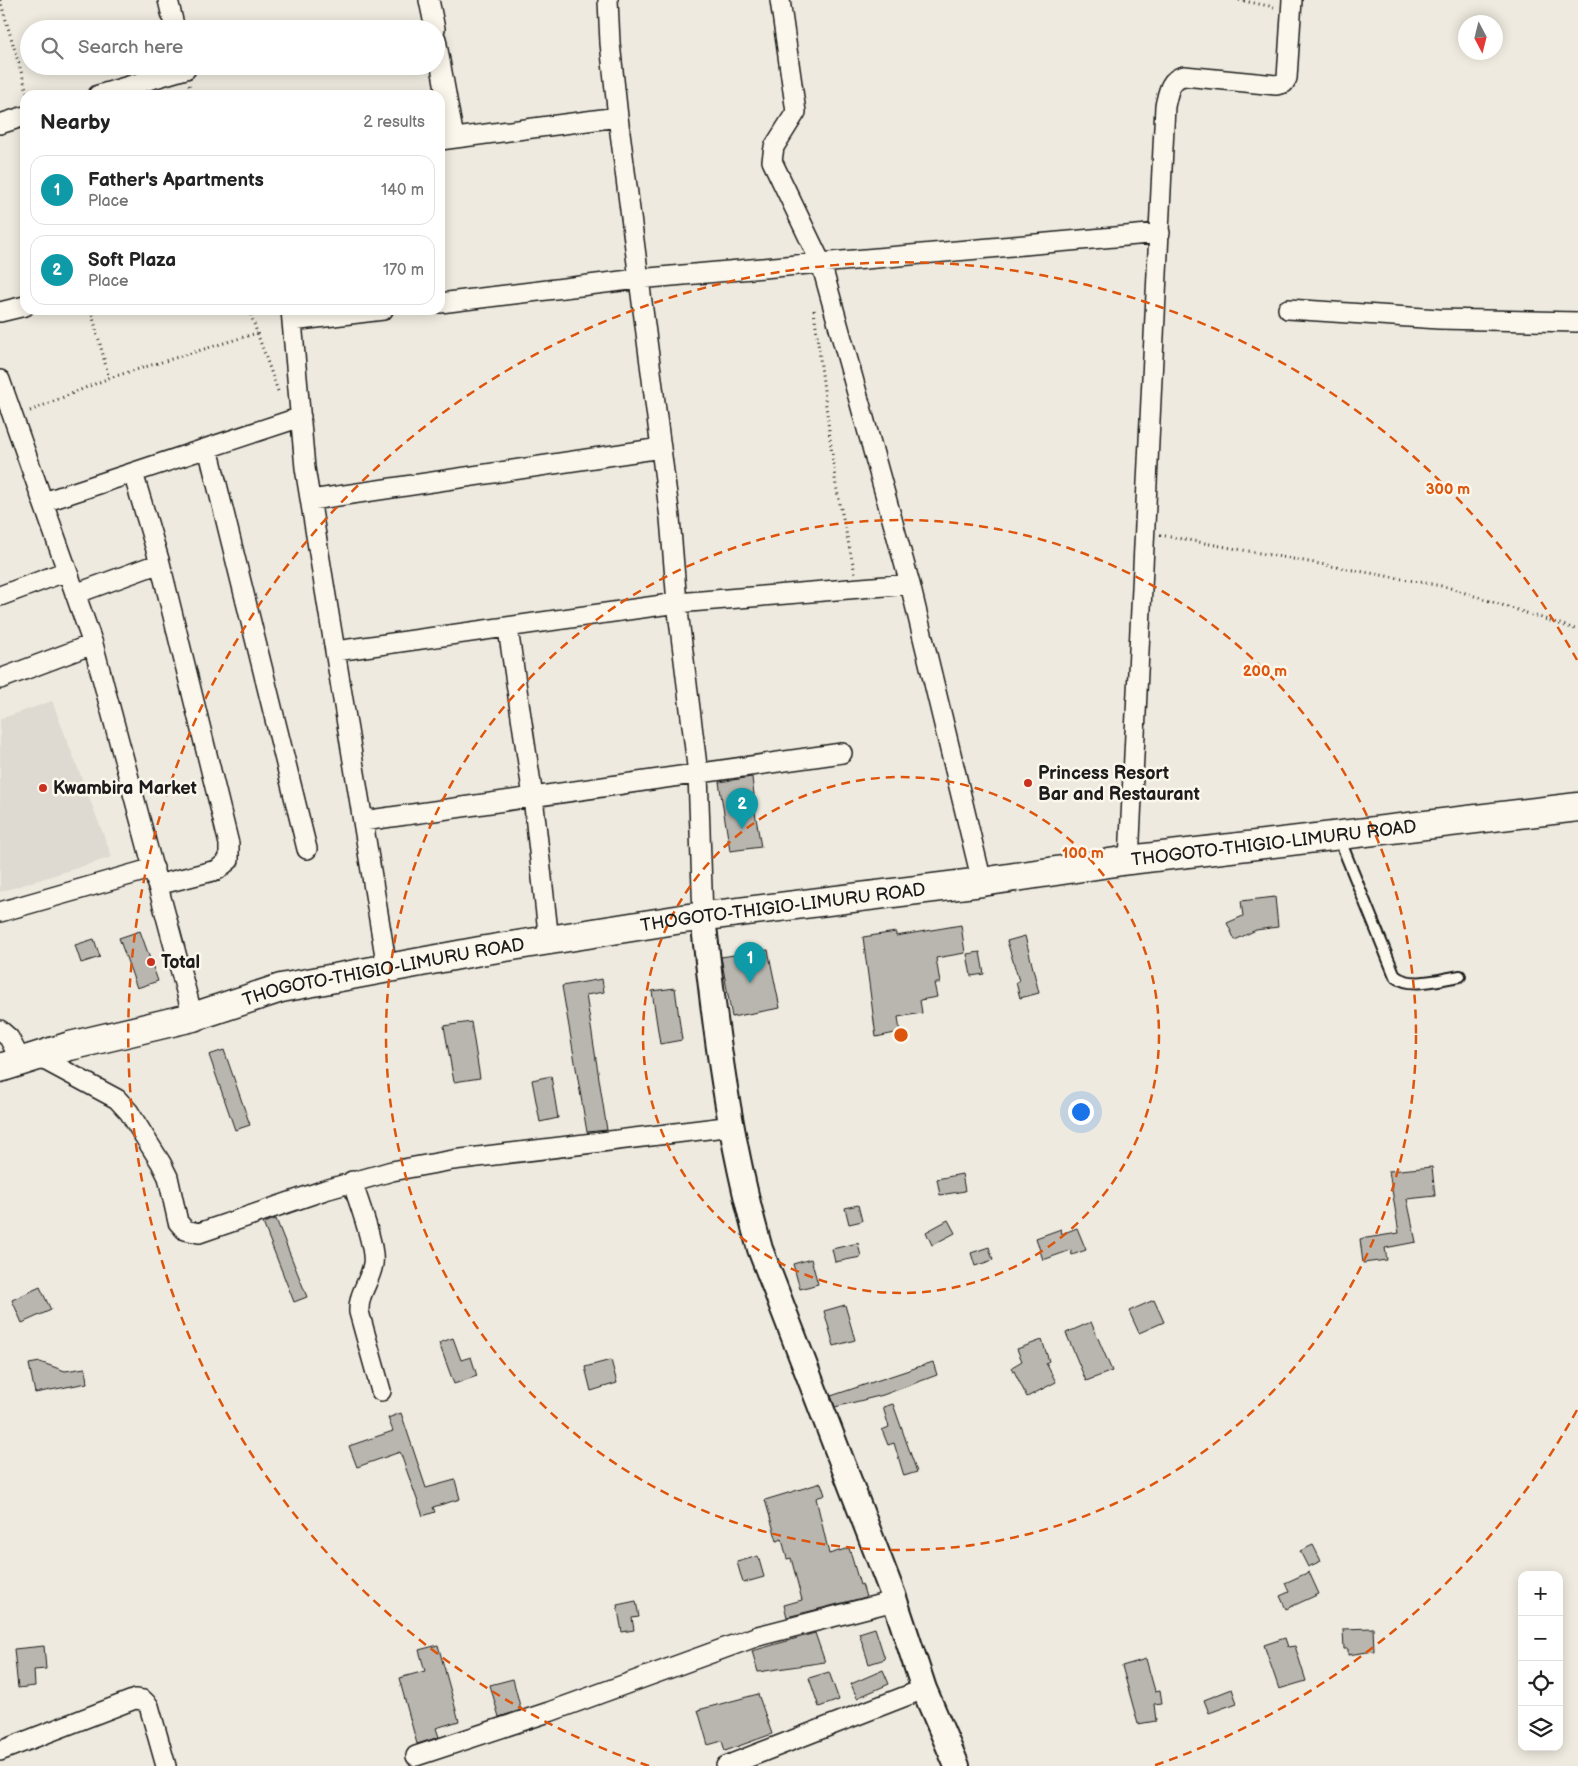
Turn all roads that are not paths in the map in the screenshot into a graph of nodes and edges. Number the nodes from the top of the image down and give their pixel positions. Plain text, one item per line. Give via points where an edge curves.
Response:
1 (168, 0) edge
2 (430, 0) edge
3 (608, 0) edge
4 (780, 0) edge
5 (1292, 5) edge
6 (173, 20) edge
7 (433, 20) edge
8 (166, 75) edge
9 (440, 75) edge
10 (115, 90) edge
11 (442, 90) edge
12 (618, 117) junction
13 (20, 118) edge
14 (445, 121) edge
15 (0, 124) edge
16 (447, 139) edge
17 (1160, 233) junction
18 (820, 263) junction
19 (638, 279) junction
20 (445, 302) edge
21 (20, 307) edge
22 (1288, 309) dead end
23 (0, 312) edge
24 (292, 315) edge
25 (1578, 322) edge
26 (0, 380) edge
27 (295, 419) junction
28 (208, 448) junction
29 (661, 448) junction
30 (132, 473) junction
31 (311, 500) junction
32 (44, 502) junction
33 (160, 563) junction
34 (67, 571) junction
35 (910, 584) junction
36 (75, 594) junction
37 (0, 596) edge
38 (678, 603) junction
39 (508, 629) junction
40 (93, 644) junction
41 (336, 651) junction
42 (0, 679) edge
43 (842, 753) dead end
44 (698, 774) junction
45 (533, 797) junction
46 (1578, 807) edge
47 (363, 821) junction
48 (1338, 834) junction
49 (307, 850) dead end
50 (1129, 860) junction
51 (155, 876) junction
52 (982, 882) junction
53 (0, 912) edge
54 (703, 916) junction
55 (549, 942) junction
56 (388, 968) junction
57 (1460, 976) dead end
58 (193, 1016) junction
59 (0, 1030) edge
60 (19, 1062) edge
61 (733, 1126) junction
62 (352, 1181) junction
63 (381, 1391) dead end
64 (894, 1601) junction
65 (924, 1689) junction
66 (0, 1751) edge
67 (416, 1756) dead end
68 (166, 1766) edge
69 (726, 1766) edge
70 (957, 1766) edge

1 - 6 street
2 - 7 street
3 - 12 street
4 - 18 street via 796,112 774,147 772,161
5 - 17 street via 1284,83 1276,85 1184,76 1178,77 1170,86 1165,106
8 - 10 street
9 - 11 street
12 - 16 street
12 - 19 street
13 - 15 street
14 - 16 street
17 - 18 street
17 - 50 street
18 - 19 street
18 - 35 street
19 - 20 street
19 - 29 street
21 - 23 street
22 - 25 street via 1439,319
24 - 27 street
26 - 32 street
27 - 28 street
27 - 31 street
28 - 30 street
28 - 49 street
29 - 31 street
29 - 38 street
30 - 32 street
30 - 33 street
31 - 41 street
32 - 34 street
33 - 36 street
33 - 51 street via 229,844 229,860 216,870
34 - 36 street
34 - 37 street
35 - 38 street
35 - 52 street
36 - 40 street
38 - 39 street
38 - 44 street
39 - 41 street
39 - 45 street
40 - 42 street
40 - 51 street
41 - 47 street
43 - 44 street
44 - 45 street
44 - 54 street
45 - 47 street
45 - 55 street
46 - 48 highway, THOGOTO-THIGIO-LIMURU ROAD
47 - 56 street
48 - 50 highway, THOGOTO-THIGIO-LIMURU ROAD
48 - 57 lane via 1395,976 1412,983
50 - 52 highway, THOGOTO-THIGIO-LIMURU ROAD
51 - 53 street
51 - 58 street
52 - 54 highway, THOGOTO-THIGIO-LIMURU ROAD
54 - 55 highway, THOGOTO-THIGIO-LIMURU ROAD
54 - 61 street via 716,1039
55 - 56 highway, THOGOTO-THIGIO-LIMURU ROAD
56 - 58 highway, THOGOTO-THIGIO-LIMURU ROAD via 281,988
58 - 60 highway, THOGOTO-THIGIO-LIMURU ROAD
59 - 60 street via 9,1038
60 - 62 street via 117,1099 162,1163 178,1222 185,1230 207,1232
61 - 62 street via 453,1160
61 - 64 street via 748,1208 760,1249
62 - 63 street via 373,1251 373,1264 358,1302
64 - 65 street
64 - 67 street via 758,1636
65 - 69 street
65 - 70 street
66 - 68 street via 135,1699 143,1700 149,1706

